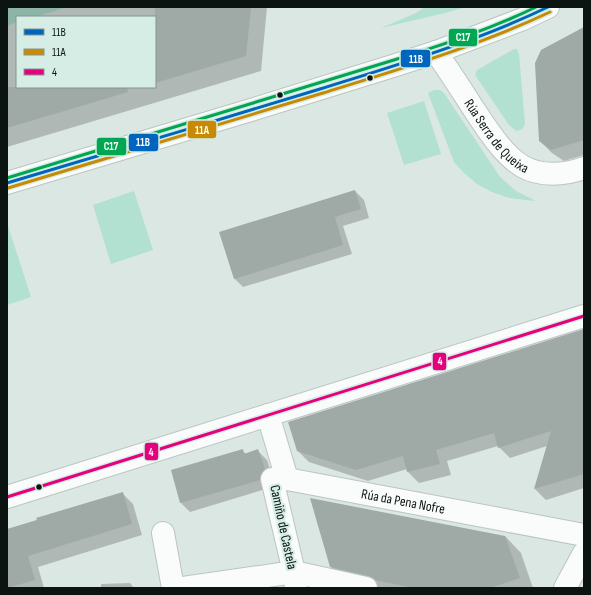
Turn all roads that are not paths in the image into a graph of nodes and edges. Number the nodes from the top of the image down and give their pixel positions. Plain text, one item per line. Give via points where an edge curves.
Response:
1 (548, 7) edge
2 (436, 52) junction
3 (584, 168) edge
4 (7, 182) edge
5 (584, 316) edge
6 (268, 415) junction
7 (287, 479) junction
8 (7, 497) edge
9 (163, 533) dead end
10 (584, 534) edge
11 (584, 553) edge
12 (295, 580) edge
13 (173, 588) edge
14 (183, 588) edge
15 (366, 588) edge
16 (565, 588) edge

1 - 2 street
2 - 3 street, Rúa Serra de Queixa via 491,135 510,157 533,171 551,175
2 - 4 street
5 - 6 street
6 - 7 street
6 - 8 street
7 - 10 street, Rúa da Pena Nofre
7 - 12 street, Camiño de Castela via 272,479
9 - 13 street
11 - 16 street
12 - 14 street
12 - 15 street

